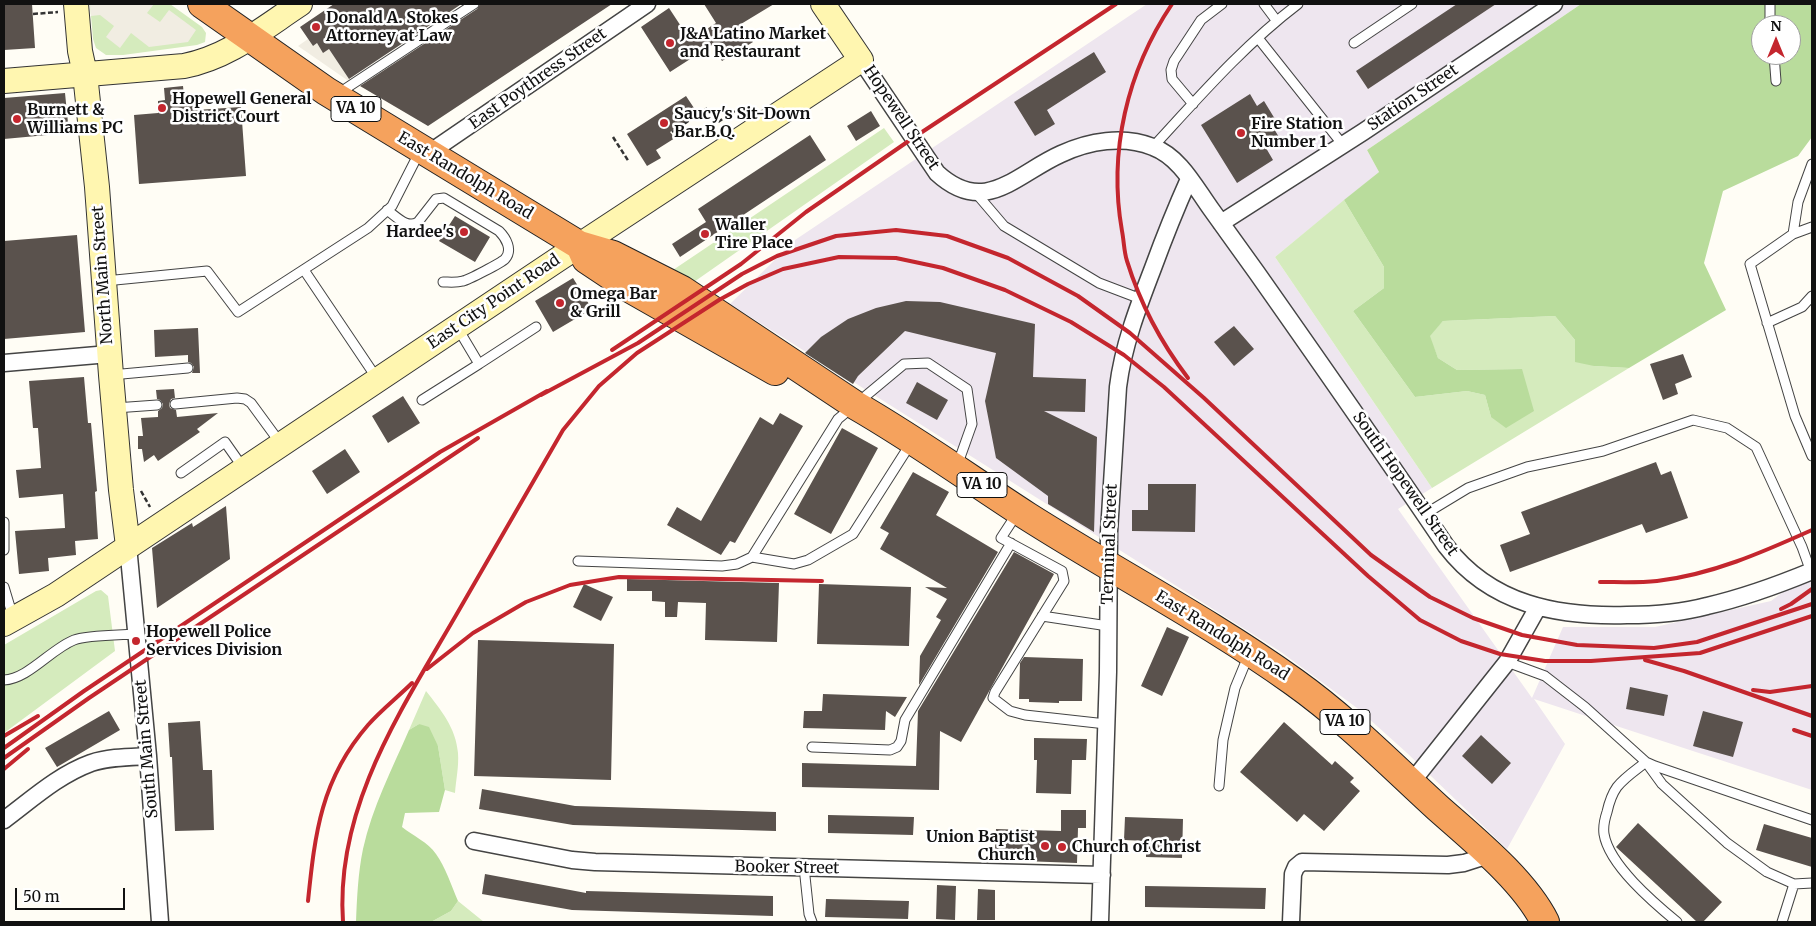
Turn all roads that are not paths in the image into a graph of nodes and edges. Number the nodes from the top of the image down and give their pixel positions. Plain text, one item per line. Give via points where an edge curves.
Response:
1 (202, 4) edge
2 (300, 4) edge
3 (474, 4) edge
4 (647, 4) edge
5 (823, 4) edge
6 (1222, 4) edge
7 (1264, 4) edge
8 (1298, 4) edge
9 (1412, 4) edge
10 (1554, 4) edge
11 (70, 8) edge
12 (1276, 20) junction
13 (249, 38) junction
14 (1258, 38) junction
15 (1354, 43) dead end
16 (861, 60) junction
17 (1775, 65) edge
18 (85, 74) junction
19 (1776, 80) dead end
20 (4, 81) edge
21 (334, 96) junction
22 (1193, 104) junction
23 (1343, 145) junction
24 (1153, 147) junction
25 (425, 151) junction
26 (1812, 164) edge
27 (1189, 179) junction
28 (974, 192) junction
29 (387, 210) junction
30 (1221, 223) junction
31 (1812, 227) edge
32 (1794, 234) junction
33 (580, 246) junction
34 (304, 270) junction
35 (104, 281) junction
36 (443, 282) dead end
37 (1812, 296) edge
38 (1141, 299) junction
39 (1767, 323) junction
40 (457, 327) junction
41 (536, 327) dead end
42 (4, 364) edge
43 (110, 364) junction
44 (480, 364) junction
45 (188, 368) dead end
46 (378, 380) junction
47 (422, 400) dead end
48 (175, 404) dead end
49 (157, 405) dead end
50 (855, 405) junction
51 (114, 408) junction
52 (912, 440) junction
53 (281, 444) junction
54 (1812, 456) edge
55 (244, 469) junction
56 (956, 469) junction
57 (181, 473) dead end
58 (1019, 510) junction
59 (1425, 514) junction
60 (4, 522) edge
61 (1011, 544) junction
62 (128, 546) junction
63 (4, 550) edge
64 (752, 557) junction
65 (578, 561) dead end
66 (1109, 565) junction
67 (1812, 572) edge
68 (4, 587) edge
69 (1538, 607) junction
70 (1042, 616) junction
71 (9, 622) edge
72 (1108, 626) junction
73 (136, 634) junction
74 (1250, 652) junction
75 (1507, 662) junction
76 (4, 680) edge
77 (1106, 724) junction
78 (812, 747) dead end
79 (148, 756) junction
80 (1646, 762) junction
81 (1411, 782) junction
82 (1219, 786) dead end
83 (4, 820) edge
84 (1812, 820) edge
85 (474, 841) dead end
86 (1489, 855) junction
87 (804, 867) junction
88 (1102, 875) junction
89 (1812, 882) edge
90 (1794, 884) junction
91 (160, 922) edge
92 (812, 922) edge
93 (1100, 922) edge
94 (1292, 922) edge
95 (1545, 922) edge
96 (1677, 922) edge
97 (1782, 922) edge

1 - 13 highway, East Randolph Road / VA 10
2 - 13 street
3 - 21 lane
4 - 25 street, East Poythress Street
5 - 16 street, Hopewell Street
6 - 22 lane via 1201,20 1171,70 1172,79
7 - 12 lane
8 - 12 lane
9 - 15 lane
10 - 23 street, Station Street
11 - 18 street, North Main Street
12 - 14 lane
13 - 18 street via 204,62
13 - 21 highway, East Randolph Road / VA 10
14 - 22 lane
14 - 23 lane
16 - 28 street, Hopewell Street via 937,173 949,184
16 - 33 street, East City Point Road
17 - 19 lane
18 - 20 street
18 - 35 street, North Main Street
21 - 25 highway, East Randolph Road / VA 10
22 - 24 lane
23 - 30 street, Station Street
24 - 27 street, Hopewell Street via 1167,154
24 - 28 street, Hopewell Street via 1119,141 1079,146 1059,154 1017,180 991,191
25 - 29 lane
25 - 33 highway, East Randolph Road / VA 10
26 - 32 lane via 1798,202
27 - 30 street, South Hopewell Street
27 - 38 street, Terminal Street
28 - 38 lane via 1004,226 1099,283
29 - 34 lane via 368,228
29 - 36 lane via 410,225 418,222 436,199 444,198 500,230 508,244 504,259 464,281
30 - 59 street, South Hopewell Street
31 - 32 lane
32 - 39 lane via 1750,264
33 - 40 street, East City Point Road
33 - 50 highway, East Randolph Road / VA 10 via 613,255 682,290
34 - 35 lane via 238,312 207,271
34 - 46 lane
35 - 43 street, North Main Street
37 - 39 lane via 1802,307
38 - 66 street, Terminal Street via 1121,365 1118,387
39 - 54 lane via 1795,416
40 - 44 lane
40 - 46 street, East City Point Road
41 - 44 lane
42 - 43 street
43 - 45 lane
43 - 51 street, North Main Street
44 - 47 lane
46 - 53 street, East City Point Road
48 - 53 lane via 245,399
49 - 51 lane
50 - 52 highway, East Randolph Road / VA 10
50 - 56 lane via 904,364 928,363 967,389 972,424
50 - 64 lane via 838,419
51 - 62 street, North Main Street
52 - 56 highway, East Randolph Road / VA 10
52 - 64 lane via 853,534 808,560 794,564
53 - 55 street, East City Point Road
55 - 57 lane via 225,442
55 - 62 street, East City Point Road
56 - 58 highway, East Randolph Road / VA 10
58 - 61 lane via 1001,538
58 - 66 highway, East Randolph Road / VA 10
59 - 67 lane via 1468,488 1527,467 1602,451 1693,420 1727,428 1756,447
59 - 69 street, South Hopewell Street via 1457,560 1475,576 1509,596
60 - 63 lane
61 - 70 lane via 1062,571 1064,581
61 - 78 lane via 905,720 898,747 890,750
62 - 71 street, East City Point Road via 56,596
62 - 73 street, South Main Street
64 - 65 lane via 722,566
66 - 72 street, Terminal Street
66 - 74 highway, East Randolph Road / VA 10
67 - 69 street, South Hopewell Street via 1715,604 1647,615 1609,616
68 - 71 lane
69 - 75 street
70 - 72 lane
70 - 77 lane via 993,698 1010,711 1024,715
72 - 77 street, Terminal Street
73 - 76 lane via 77,639 23,674
73 - 79 street, South Main Street
74 - 81 highway, East Randolph Road / VA 10 via 1328,708
74 - 82 lane via 1222,740
75 - 80 lane via 1545,676
75 - 81 street
77 - 88 street, Terminal Street
79 - 83 street via 107,759 73,771
79 - 91 street, South Main Street
80 - 84 lane
80 - 90 lane via 1662,784 1727,843 1767,872
80 - 96 lane via 1616,788 1605,819 1604,834 1620,867 1650,900
81 - 86 highway, East Randolph Road / VA 10
85 - 87 street, Booker Street via 595,862
86 - 94 street via 1448,865 1302,862 1293,874
86 - 95 highway, East Randolph Road / VA 10 via 1518,883
87 - 88 street, Booker Street
87 - 92 lane
88 - 93 street, Terminal Street
89 - 90 lane
90 - 97 lane

